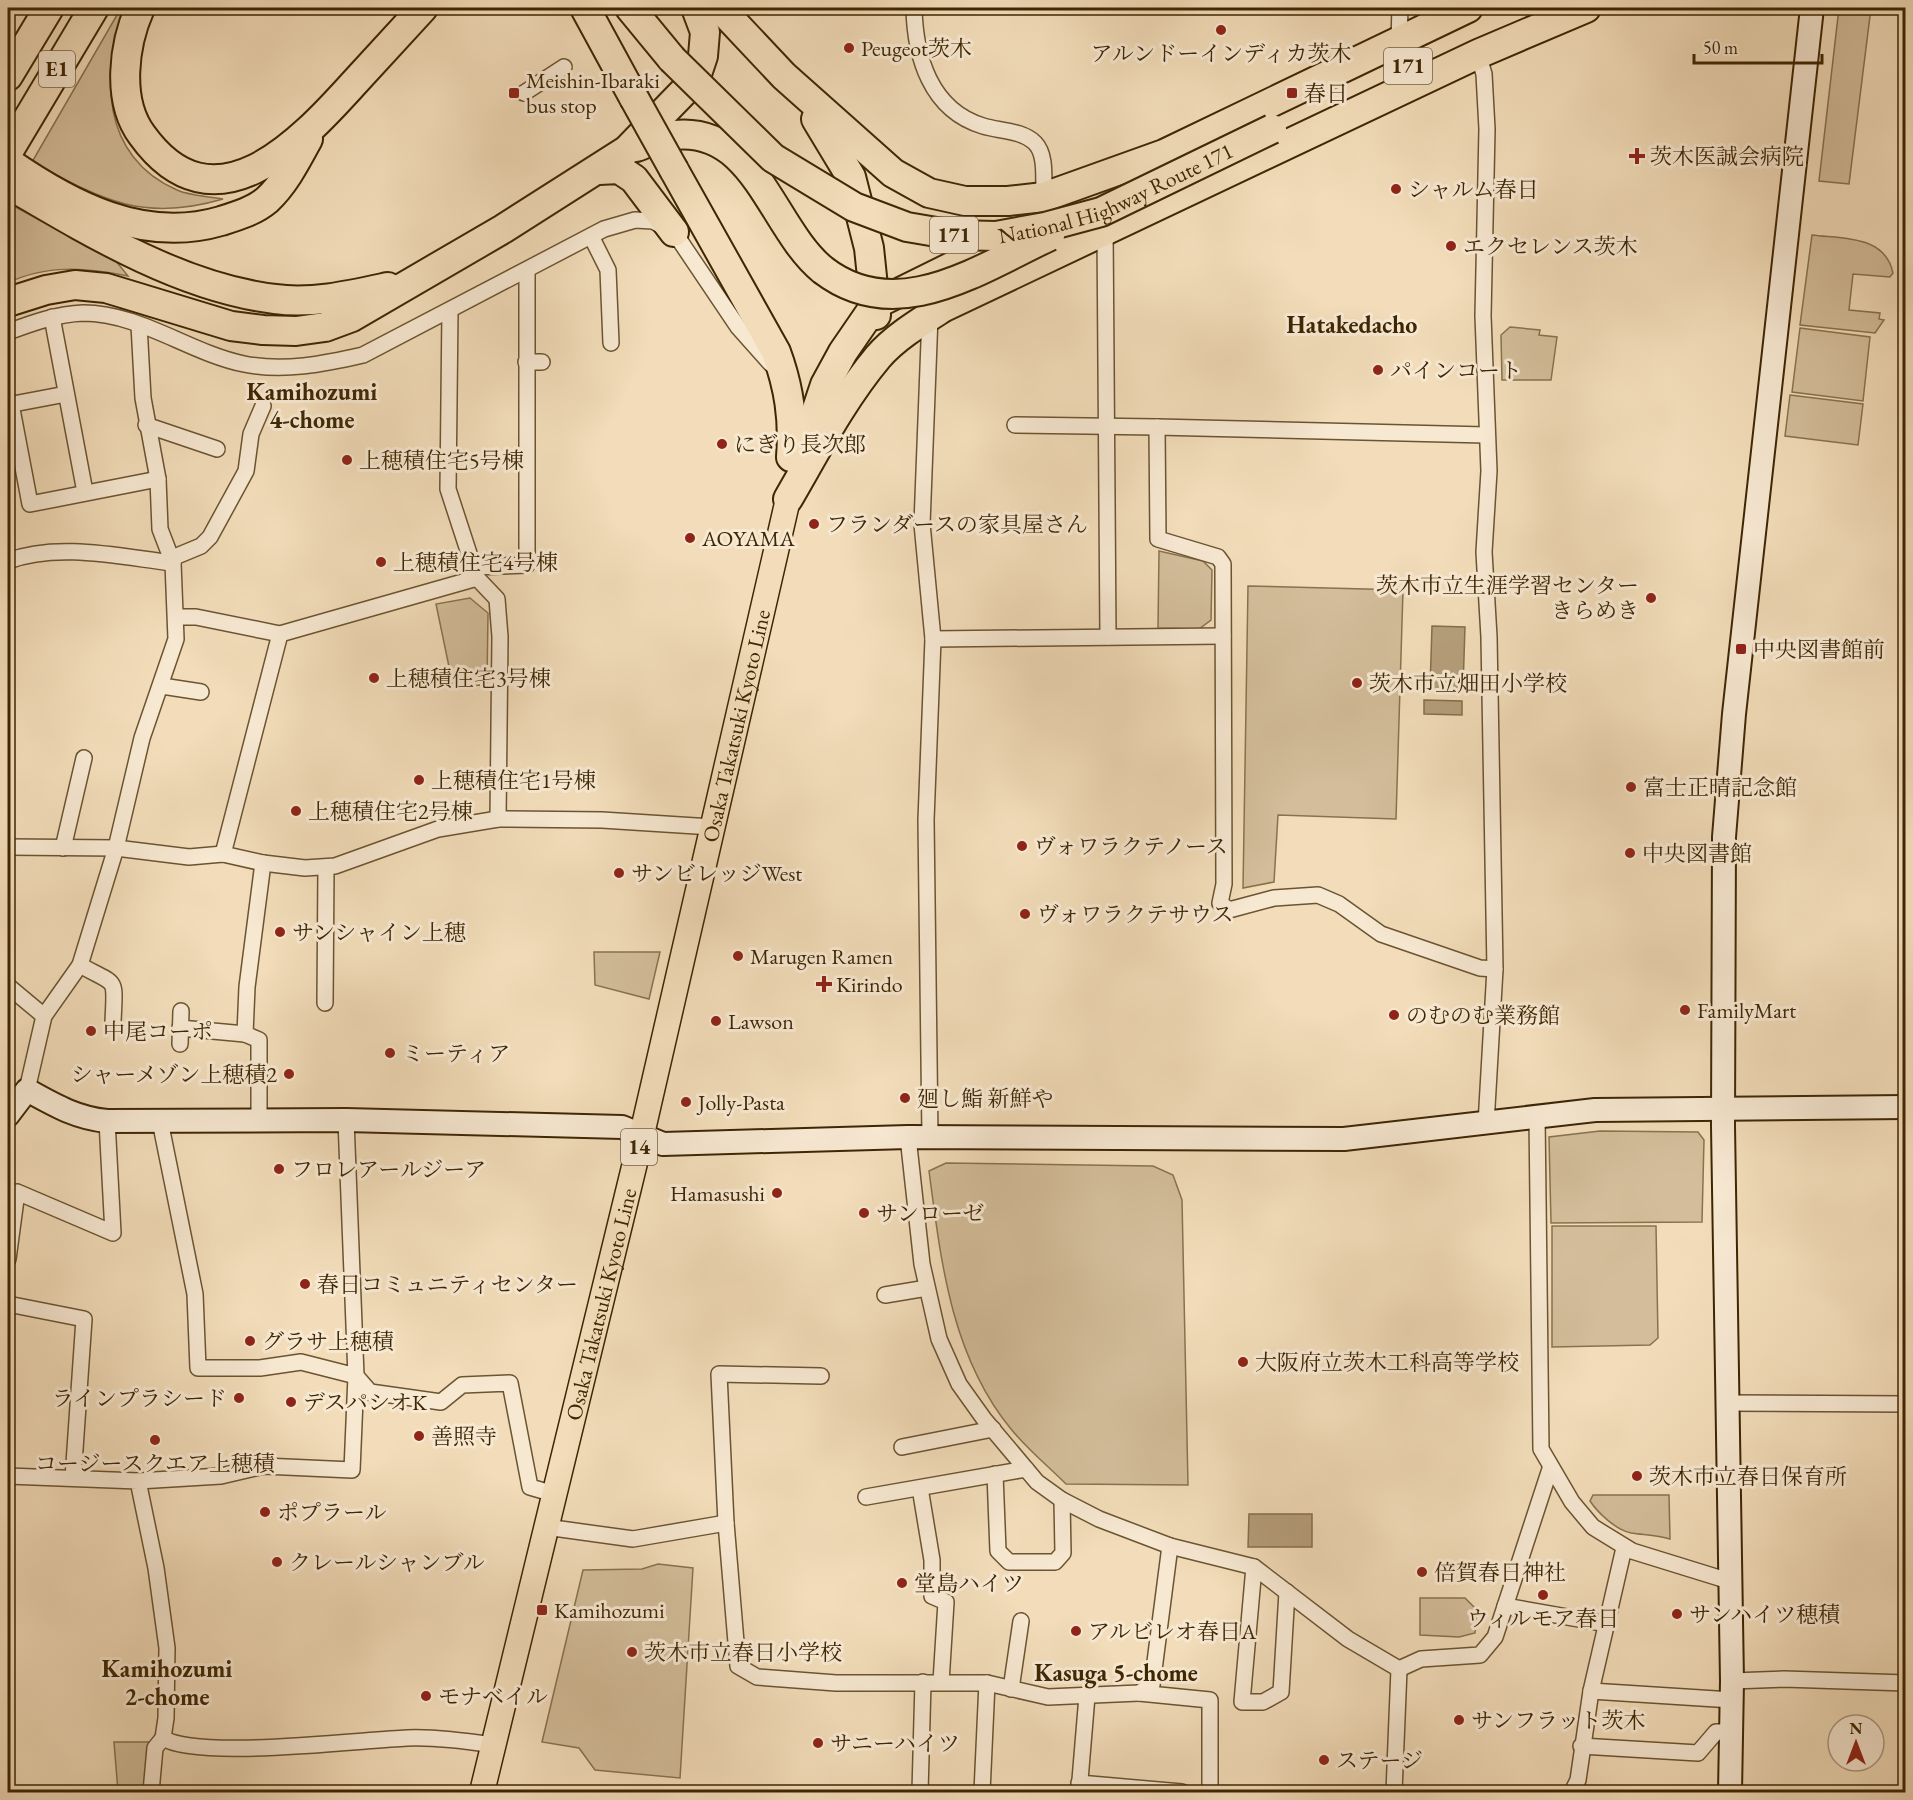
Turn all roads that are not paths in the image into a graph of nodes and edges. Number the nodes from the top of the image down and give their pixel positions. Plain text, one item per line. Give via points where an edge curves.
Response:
1 (49, 8) edge
2 (94, 8) edge
3 (141, 8) edge
4 (423, 8) edge
5 (630, 8) edge
6 (696, 8) edge
7 (720, 8) edge
8 (914, 8) edge
9 (1400, 8) edge
10 (1468, 8) edge
11 (1546, 8) edge
12 (1586, 8) edge
13 (1812, 8) edge
14 (586, 26) edge
15 (1399, 40) junction
16 (1478, 54) junction
17 (564, 67) dead end
18 (8, 76) edge
19 (784, 76) junction
20 (524, 93) dead end
21 (315, 126) junction
22 (14, 142) edge
23 (627, 150) junction
24 (1164, 154) junction
25 (8, 162) edge
26 (599, 170) junction
27 (8, 184) edge
28 (1044, 197) junction
29 (1103, 220) junction
30 (674, 232) junction
31 (591, 236) junction
32 (527, 270) junction
33 (417, 281) junction
34 (8, 302) edge
35 (876, 304) junction
36 (450, 310) junction
37 (930, 316) junction
38 (52, 317) junction
39 (139, 325) junction
40 (8, 332) edge
41 (611, 343) dead end
42 (879, 356) junction
43 (526, 362) junction
44 (542, 362) dead end
45 (788, 392) junction
46 (66, 394) junction
47 (9, 405) edge
48 (263, 406) dead end
49 (146, 425) junction
50 (1015, 425) dead end
51 (1157, 427) junction
52 (1107, 428) junction
53 (1486, 435) junction
54 (217, 449) dead end
55 (158, 479) junction
56 (85, 492) junction
57 (788, 499) junction
58 (172, 560) junction
59 (8, 561) edge
60 (475, 572) junction
61 (177, 617) junction
62 (280, 634) junction
63 (1223, 636) junction
64 (1108, 637) junction
65 (933, 639) junction
66 (162, 686) junction
67 (201, 692) dead end
68 (84, 758) dead end
69 (498, 819) junction
70 (712, 827) junction
71 (8, 847) edge
72 (63, 848) junction
73 (116, 848) junction
74 (223, 854) junction
75 (263, 863) junction
76 (326, 867) junction
77 (80, 966) junction
78 (1495, 969) junction
79 (8, 986) edge
80 (325, 1003) dead end
81 (181, 1011) dead end
82 (44, 1016) junction
83 (112, 1022) dead end
84 (180, 1028) junction
85 (246, 1034) junction
86 (180, 1044) dead end
87 (27, 1090) junction
88 (1905, 1107) edge
89 (1723, 1109) junction
90 (8, 1115) edge
91 (1537, 1116) junction
92 (259, 1120) junction
93 (346, 1120) junction
94 (107, 1121) junction
95 (160, 1121) junction
96 (1486, 1124) junction
97 (642, 1134) junction
98 (919, 1137) junction
99 (8, 1259) edge
100 (927, 1288) junction
101 (885, 1296) dead end
102 (8, 1304) edge
103 (356, 1376) junction
104 (820, 1376) dead end
105 (1726, 1403) junction
106 (1905, 1404) edge
107 (993, 1429) junction
108 (902, 1447) dead end
109 (1026, 1468) junction
110 (1550, 1468) junction
111 (995, 1474) junction
112 (8, 1476) edge
113 (73, 1478) junction
114 (138, 1481) junction
115 (920, 1488) junction
116 (554, 1494) junction
117 (866, 1497) dead end
118 (1062, 1500) junction
119 (726, 1523) junction
120 (546, 1527) junction
121 (1170, 1546) junction
122 (1624, 1548) junction
123 (1254, 1567) junction
124 (1730, 1581) junction
125 (1287, 1592) junction
126 (1505, 1606) junction
127 (1021, 1621) dead end
128 (1606, 1624) junction
129 (1399, 1669) junction
130 (923, 1682) junction
131 (941, 1682) junction
132 (987, 1683) junction
133 (1905, 1683) edge
134 (1011, 1689) junction
135 (1732, 1690) junction
136 (1591, 1691) junction
137 (1140, 1693) junction
138 (1087, 1696) junction
139 (1731, 1732) junction
140 (163, 1738) junction
141 (493, 1745) junction
142 (1581, 1746) junction
143 (1079, 1788) edge
144 (151, 1792) edge
145 (482, 1792) edge
146 (920, 1792) edge
147 (982, 1792) edge
148 (1182, 1792) edge
149 (1210, 1792) edge
150 (1394, 1792) edge
151 (1572, 1792) edge
152 (1730, 1792) edge

1 - 18 highway, E1
2 - 22 highway, E1
3 - 21 highway via 128,48 125,78 130,108 139,132 154,153 176,168 196,176 238,177 260,168
4 - 21 highway
5 - 29 highway, National Highway Route 171 / 171, bridge via 672,59 773,158 854,207 907,227 954,235 996,236
6 - 23 highway via 705,32 695,80
7 - 19 highway, National Highway Route 171 / 171
8 - 28 street via 915,41 929,82 949,107 965,118 1021,134 1035,143 1042,154
9 - 15 street
10 - 15 highway, National Highway Route 171 / 171
11 - 29 highway, National Highway Route 171 / 171, bridge via 1475,35 1272,129
12 - 16 highway
13 - 89 street via 1734,714 1724,837
14 - 45 highway, bridge via 634,98 776,352
15 - 24 highway, National Highway Route 171 / 171
16 - 29 highway
16 - 53 street via 1486,93 1487,129 1483,316
17 - 20 street
19 - 28 highway, National Highway Route 171 / 171 via 893,173 929,193 965,201
19 - 35 highway via 851,177 866,230
21 - 25 highway via 283,184 265,201 243,215 191,228 134,224 106,216 38,183
23 - 26 highway
23 - 29 highway, bridge via 674,135 704,136 733,151 754,174 792,234 823,270 840,283 868,292 903,296 926,291
24 - 28 highway, National Highway Route 171 / 171
24 - 35 highway via 1074,207
26 - 30 highway via 619,170 634,178
26 - 33 highway
27 - 33 highway via 84,229 203,282 242,293 315,300
29 - 37 highway
29 - 52 street
30 - 31 street via 653,221 635,220
30 - 45 street via 738,327 778,373
31 - 32 street
31 - 41 street via 608,270
32 - 36 street
32 - 43 street
33 - 34 highway via 352,317 325,327 296,331 231,326 106,288 75,285
35 - 42 highway
35 - 57 highway via 825,385
36 - 39 street via 363,355 284,368 244,364
36 - 60 street via 448,489
37 - 42 highway
37 - 65 street via 922,524
38 - 39 street via 84,313
38 - 40 street
38 - 46 street
39 - 49 street
42 - 57 highway via 833,421
43 - 44 street
43 - 60 street via 527,565
45 - 57 highway via 793,433
46 - 47 street
46 - 56 street
47 - 56 street via 30,504
48 - 58 street via 251,434 246,471 210,537 201,546
49 - 54 street
49 - 55 street
50 - 52 street
51 - 52 street
51 - 53 street
51 - 63 street via 1158,539 1218,557 1223,564
52 - 64 street
53 - 78 street via 1489,471 1484,552 1490,660
55 - 56 street
55 - 58 street via 160,529
57 - 70 main road, Osaka Takatsuki Kyoto Line / 14
58 - 59 street via 68,552 21,556
58 - 61 street
60 - 62 street
60 - 69 street via 497,599
61 - 62 street via 196,617
61 - 66 street via 173,654
62 - 74 street
63 - 64 street
63 - 78 street via 1224,884 1220,903 1228,910 1274,898 1318,895 1339,904 1381,934 1480,968
64 - 65 street
65 - 98 street
66 - 67 street
66 - 73 street via 139,749
68 - 72 street
69 - 70 street
69 - 76 street via 438,829
70 - 97 main road, Osaka Takatsuki Kyoto Line / 14
71 - 72 street
72 - 73 street
73 - 74 street via 189,858
73 - 77 street
74 - 75 street
75 - 76 street
75 - 85 street via 247,987
76 - 80 street
77 - 82 street
77 - 83 street via 109,978 114,987
78 - 96 street
79 - 82 street
81 - 84 street
82 - 87 street
84 - 85 street
84 - 86 street
85 - 92 street via 260,1040
87 - 90 street
87 - 94 street via 69,1113
88 - 89 street
89 - 91 street via 1595,1110
89 - 105 street
91 - 96 street
91 - 110 street via 1541,1449
92 - 93 street
92 - 95 street
93 - 97 street via 622,1127
93 - 103 street
94 - 95 street
94 - 99 street via 113,1233 16,1192
95 - 103 street via 195,1294 198,1368 260,1368 301,1362
96 - 98 street via 1344,1139
97 - 98 street via 663,1144
97 - 116 main road, Osaka Takatsuki Kyoto Line / 14
98 - 100 street via 922,1264
100 - 101 street
100 - 107 street via 939,1339 960,1384
102 - 113 street via 84,1319
103 - 114 street via 352,1470 264,1466 221,1476
103 - 116 street via 370,1392 441,1402 462,1385 510,1383 530,1487
104 - 119 street via 719,1374
105 - 106 street
105 - 124 street
107 - 108 street
107 - 109 street
109 - 111 street
109 - 118 street via 1037,1482
110 - 122 street via 1593,1527
110 - 126 street
111 - 115 street
111 - 118 street via 998,1551 1009,1562 1055,1562 1064,1553
112 - 113 street
113 - 114 street
114 - 140 street via 167,1648
115 - 117 street
115 - 131 street via 932,1560 932,1596 946,1602
116 - 120 main road, Osaka Takatsuki Kyoto Line / 14
118 - 121 street
119 - 120 street via 633,1539
119 - 130 street via 738,1666 757,1677 836,1683
120 - 141 main road, Osaka Takatsuki Kyoto Line / 14
121 - 123 street
121 - 137 street via 1152,1685
122 - 124 street
122 - 128 street
123 - 125 street
123 - 125 street via 1242,1702 1263,1702 1281,1692
124 - 135 street
125 - 129 street via 1350,1640
126 - 128 street
126 - 129 street via 1495,1636 1480,1655 1421,1659
127 - 134 street
128 - 136 street
129 - 150 street
130 - 131 street
130 - 146 street
131 - 132 street
132 - 134 street
132 - 147 street
133 - 135 street via 1784,1679
134 - 138 street via 1048,1697
135 - 136 street
135 - 139 street
136 - 142 street
137 - 138 street
137 - 149 street via 1210,1700
138 - 143 street
139 - 142 street via 1716,1732 1698,1753
139 - 152 street
140 - 141 street via 194,1747 243,1748 409,1738
140 - 144 street via 155,1748
141 - 145 main road, Osaka Takatsuki Kyoto Line / 14
142 - 151 street via 1578,1780
143 - 148 street

